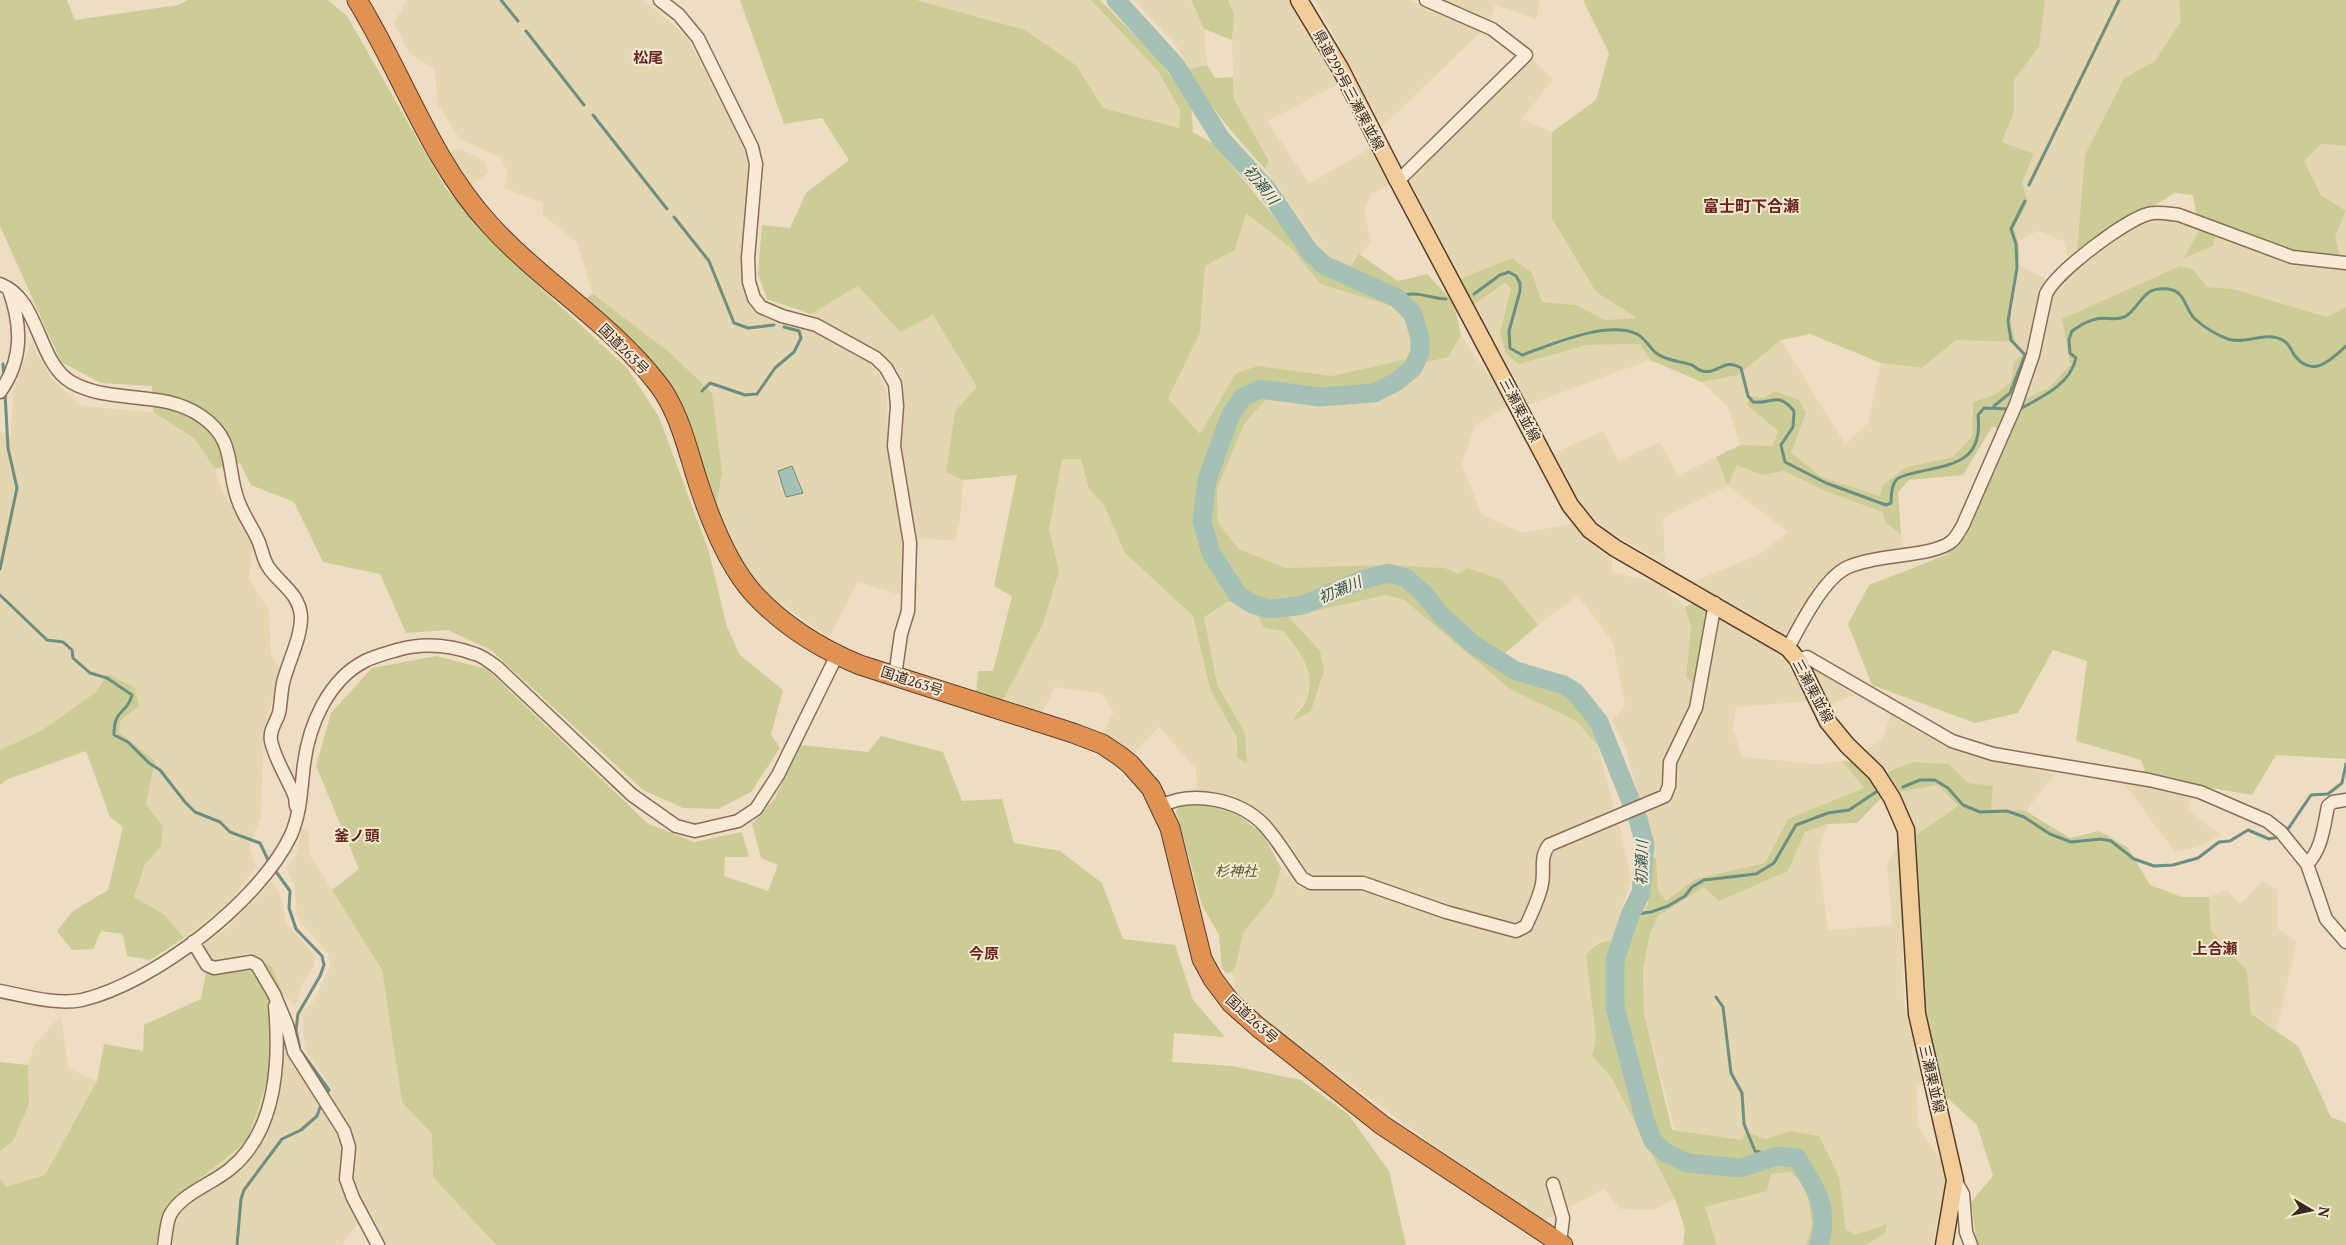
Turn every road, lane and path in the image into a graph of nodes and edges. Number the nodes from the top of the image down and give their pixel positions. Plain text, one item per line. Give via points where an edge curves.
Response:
1 (357, 0) edge
2 (660, 0) edge
3 (1299, 0) edge
4 (1426, 0) edge
5 (1398, 181) junction
6 (2346, 263) edge
7 (4, 285) edge
8 (0, 392) edge
9 (1715, 603) junction
10 (1793, 654) junction
11 (837, 656) junction
12 (895, 676) junction
13 (2346, 800) edge
14 (1161, 806) junction
15 (298, 816) junction
16 (2308, 864) junction
17 (193, 942) junction
18 (2346, 942) edge
19 (0, 991) edge
20 (274, 994) junction
21 (1955, 1180) junction
22 (1553, 1184) dead end
23 (1561, 1244) edge
24 (164, 1245) edge
25 (378, 1245) edge
26 (1944, 1245) edge
27 (1971, 1245) edge

1 - 11 highway, 国道263号 via 460,189 521,256 631,352 660,386 678,422 709,516 731,560 753,593 780,618
2 - 12 street via 679,15 698,38 752,147 756,164 748,258 749,282 754,298 761,307 816,325 876,358 895,384 894,446 910,543 908,611
3 - 5 main road, 県道299号三瀬栗並線 via 1340,68
4 - 5 street via 1492,29 1526,55
5 - 9 main road, 三瀬栗並線 via 1570,505 1590,530 1615,548
6 - 10 street via 2292,257 2179,215 2150,213 2137,218 2073,262 2046,294 2034,355 2011,419 1963,525 1953,540 1941,548 1863,562 1845,569 1830,582 1803,620
7 - 8 street via 17,312 20,340 9,379
7 - 15 street via 19,294 58,370 71,382 100,393 160,399 186,407 210,422 230,452 238,502 268,568 288,587 300,608 298,635 283,683 278,714 271,728 271,741 295,797
9 - 10 main road, 三瀬栗並線
9 - 14 street via 1696,708 1670,762 1669,786 1665,796 1549,845 1542,860 1542,883 1536,904 1526,926 1516,930 1446,912 1363,883 1311,883 1302,878 1264,824 1238,806 1206,798 1172,801
10 - 16 street via 1807,657 1952,742 1993,754 2200,792 2267,821 2281,832
10 - 21 main road, 三瀬栗並線 via 1828,722 1876,773 1892,798 1906,830 1917,1014
11 - 12 highway, 国道263号
11 - 15 street via 778,775 756,810 738,821 695,831 676,826 632,795 498,668 476,654 429,645 384,654 347,673 332,689 318,713 304,762
12 - 14 highway, 国道263号 via 1102,744 1130,764 1151,788
13 - 16 street via 2328,806 2320,844
14 - 23 highway, 国道263号 via 1170,828 1202,959 1231,1003 1382,1125
15 - 17 street via 280,854 249,892
16 - 18 street via 2326,919
17 - 19 street via 162,966 137,979 81,1000 61,1001
17 - 20 street via 207,965 214,968 251,962 257,965
20 - 24 street via 275,1077 267,1117 253,1143 231,1168 178,1204 170,1216
20 - 25 street via 287,1024 294,1052 344,1131 349,1147 346,1179
21 - 26 main road, 三瀬栗並線
21 - 27 street via 1963,1194 1966,1232
22 - 23 street via 1563,1218

